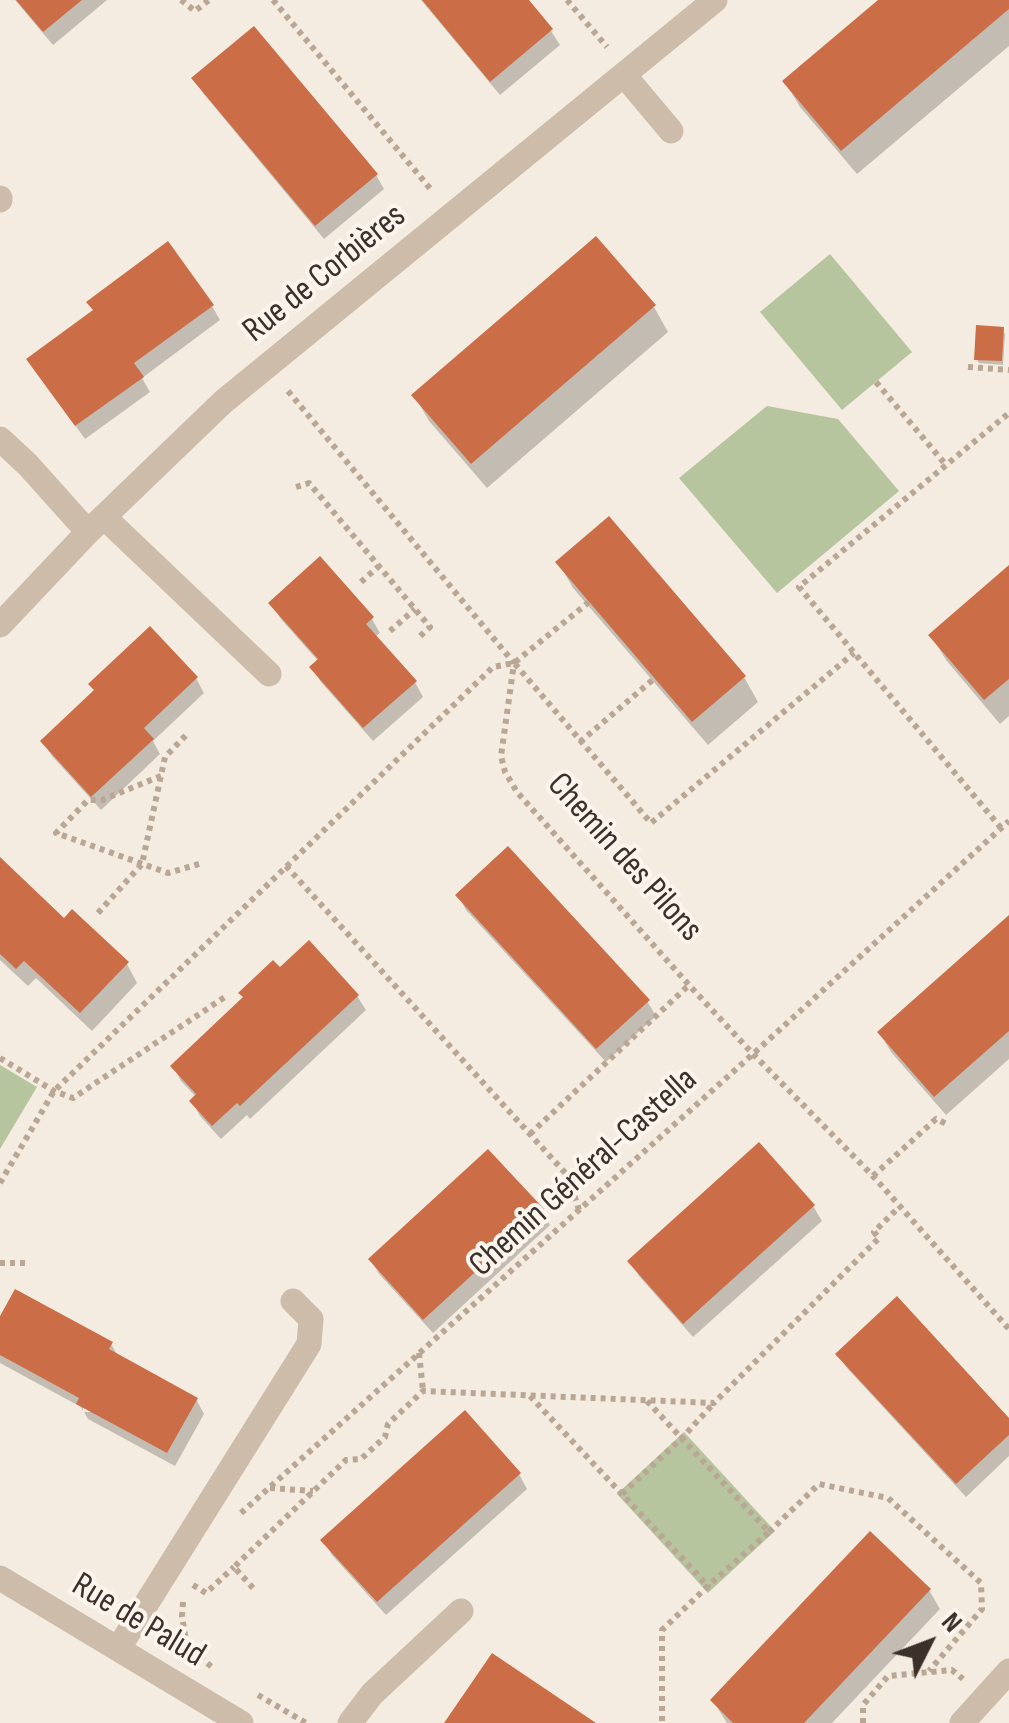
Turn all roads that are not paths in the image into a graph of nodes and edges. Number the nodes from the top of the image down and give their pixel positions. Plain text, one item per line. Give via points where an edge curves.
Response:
1 (715, 0) edge
2 (624, 75) junction
3 (671, 131) dead end
4 (0, 438) edge
5 (96, 524) junction
6 (0, 624) edge
7 (269, 674) dead end
8 (294, 1300) dead end
9 (0, 1578) edge
10 (461, 1611) dead end
11 (118, 1649) junction
12 (1009, 1670) edge
13 (241, 1723) edge
14 (350, 1723) edge
15 (962, 1723) edge

1 - 2 street, Rue de Corbières
2 - 3 street
2 - 5 street, Rue de Corbières via 223,402
4 - 5 street
5 - 6 street, Rue de Corbières
5 - 7 street
8 - 11 street via 311,1318 309,1344
9 - 11 street, Rue de Palud
10 - 14 street
11 - 13 street, Rue de Palud
12 - 15 street

